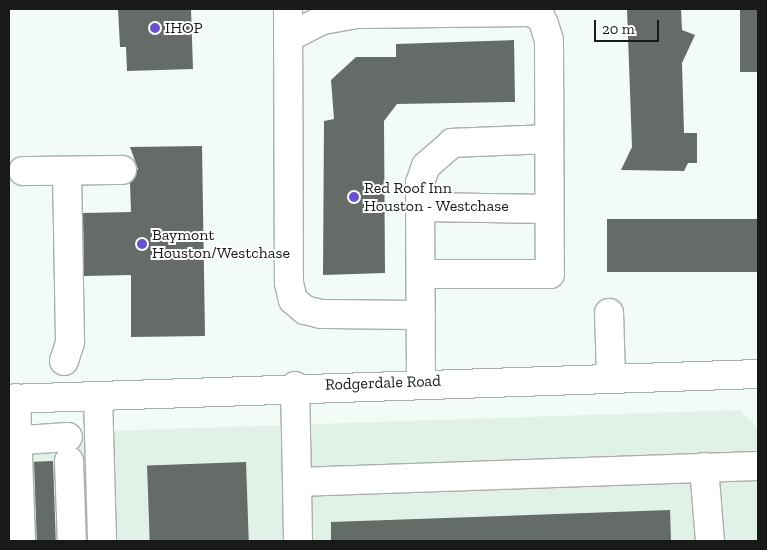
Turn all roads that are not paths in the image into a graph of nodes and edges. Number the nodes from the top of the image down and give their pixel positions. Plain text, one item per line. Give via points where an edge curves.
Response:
1 (288, 9) edge
2 (289, 37) junction
3 (548, 139) junction
4 (122, 170) dead end
5 (23, 171) dead end
6 (67, 171) junction
7 (420, 207) junction
8 (549, 209) junction
9 (421, 274) junction
10 (609, 313) dead end
11 (421, 315) junction
12 (64, 361) dead end
13 (758, 374) edge
14 (611, 376) junction
15 (421, 382) junction
16 (295, 386) junction
17 (98, 396) junction
18 (13, 399) edge
19 (14, 440) edge
20 (758, 466) edge
21 (704, 467) junction
22 (296, 482) junction
23 (21, 541) edge
24 (72, 541) edge
25 (102, 541) edge
26 (298, 541) edge
27 (710, 541) edge

1 - 2 street
2 - 3 street via 323,20 358,14 528,12 540,16 549,40
2 - 11 street via 289,283 293,300 305,310 321,314
3 - 7 street via 452,142 426,166
3 - 8 street
4 - 6 street
5 - 6 street
6 - 12 street via 70,342
7 - 8 street
7 - 9 street
8 - 9 street via 550,274
9 - 11 street
10 - 14 street
11 - 15 street
13 - 14 street, Rodgerdale Road
14 - 15 street, Rodgerdale Road
15 - 16 street, Rodgerdale Road
16 - 17 street, Rodgerdale Road
16 - 22 street
17 - 18 street, Rodgerdale Road
17 - 25 street
18 - 19 street
19 - 23 street
19 - 24 street via 68,449
20 - 21 street
21 - 22 street
21 - 27 street
22 - 26 street

